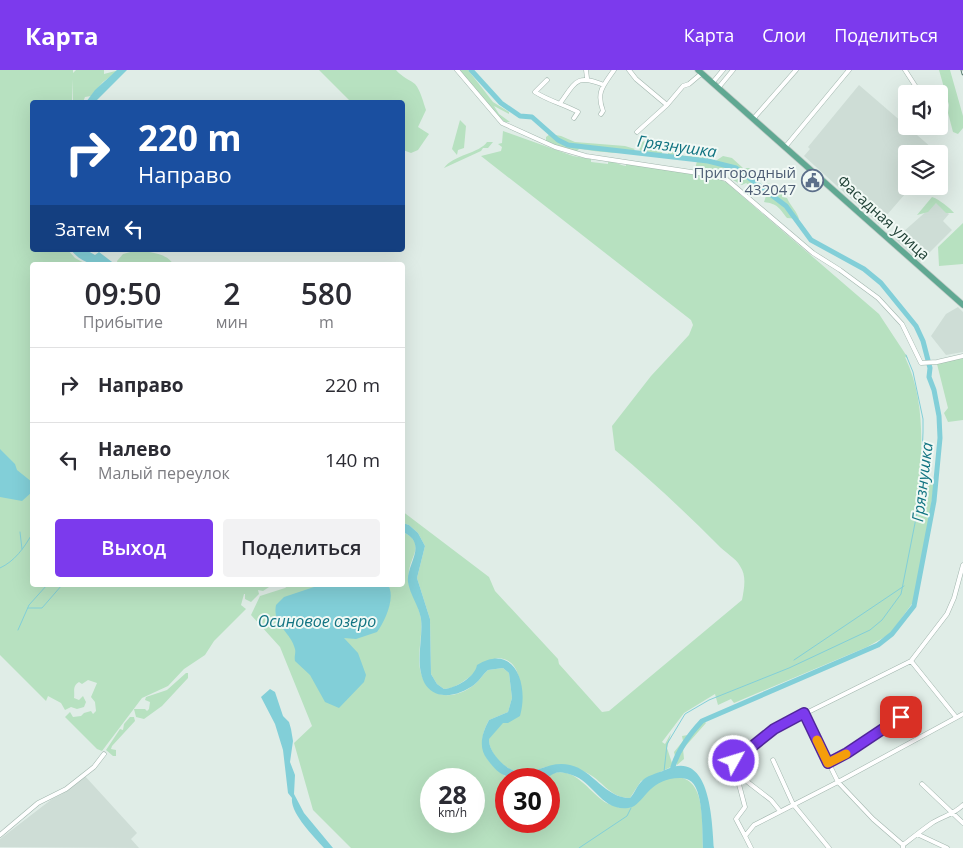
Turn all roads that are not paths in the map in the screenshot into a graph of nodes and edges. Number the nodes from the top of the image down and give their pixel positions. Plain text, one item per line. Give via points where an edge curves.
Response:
1 (457, 70) edge
2 (586, 70) edge
3 (614, 70) edge
4 (629, 70) edge
5 (723, 70) edge
6 (733, 70) edge
7 (796, 70) edge
8 (849, 70) edge
9 (905, 70) edge
10 (700, 72) edge
11 (587, 78) junction
12 (547, 80) dead end
13 (713, 82) junction
14 (604, 85) junction
15 (915, 85) edge
16 (719, 87) junction
17 (561, 102) junction
18 (667, 105) junction
19 (601, 114) dead end
20 (574, 118) dead end
21 (754, 118) junction
22 (637, 132) dead end
23 (786, 146) junction
24 (963, 305) edge
25 (963, 356) edge
26 (963, 565) edge
27 (962, 570) edge
28 (911, 661) junction
29 (804, 713) junction
30 (963, 714) edge
31 (901, 717) dead end
32 (956, 717) junction
33 (104, 754) dead end
34 (772, 760) dead end
35 (828, 763) junction
36 (736, 773) junction
37 (838, 782) junction
38 (922, 784) dead end
39 (792, 804) junction
40 (963, 805) edge
41 (780, 811) junction
42 (953, 815) junction
43 (963, 823) edge
44 (917, 834) junction
45 (0, 835) edge
46 (745, 836) junction
47 (750, 847) edge
48 (903, 847) edge
49 (829, 848) edge
50 (947, 848) edge

1 - 25 street via 502,123 555,148 586,156 712,174 726,180 813,253 878,298 902,324 921,363
2 - 11 street
3 - 14 street
4 - 18 street
5 - 13 street
6 - 16 street
7 - 21 street
8 - 23 street
9 - 15 street
10 - 13 main road, Фасадная улица
10 - 18 street
11 - 14 street
11 - 17 street via 573,85
12 - 17 street via 536,92 547,100
13 - 16 main road, Фасадная улица
14 - 19 street via 599,97
16 - 21 main road, Фасадная улица
17 - 20 street via 578,112
18 - 22 street
21 - 23 main road, Фасадная улица
23 - 24 main road, Фасадная улица
26 - 27 street
27 - 28 street via 954,598 941,625
28 - 29 street
28 - 32 street
29 - 35 street
29 - 36 street via 774,729 734,761
30 - 32 street
31 - 35 street
32 - 37 street
33 - 45 street via 94,767 66,789 38,803
34 - 39 street
35 - 37 street
36 - 41 street
36 - 46 street via 745,807 736,819
37 - 39 street
37 - 48 street
38 - 42 street
39 - 41 street
39 - 49 street
40 - 42 street
41 - 46 street via 754,825
42 - 43 street
42 - 44 street via 934,822
44 - 48 street
44 - 50 street
46 - 47 street

